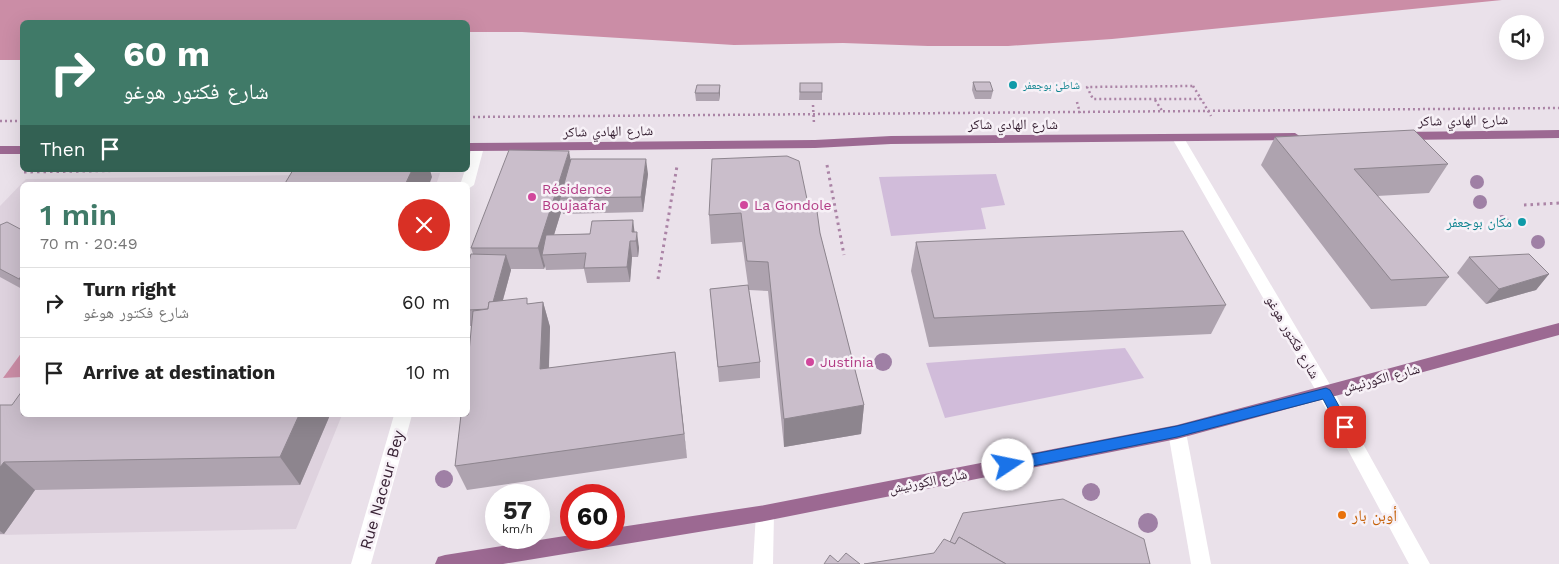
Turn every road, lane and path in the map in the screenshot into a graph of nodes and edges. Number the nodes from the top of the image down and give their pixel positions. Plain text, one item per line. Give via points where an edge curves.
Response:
1 (1174, 100) joint
2 (1077, 102) dead end
3 (1203, 102) dead end
4 (1559, 108) edge
5 (1207, 110) junction
6 (1080, 112) junction
7 (470, 117) edge
8 (1082, 117) dead end
9 (0, 121) edge
10 (20, 121) edge
11 (1214, 121) dead end
12 (1559, 134) edge
13 (1393, 136) edge
14 (1305, 137) edge
15 (1178, 138) junction
16 (473, 147) edge
17 (0, 150) edge
18 (20, 150) edge
19 (822, 162) dead end
20 (678, 163) dead end
21 (470, 170) edge
22 (1559, 203) edge
23 (1524, 205) dead end
24 (844, 255) dead end
25 (658, 279) dead end
26 (1559, 329) edge
27 (1326, 393) junction
28 (402, 417) edge
29 (1177, 432) junction
30 (765, 513) junction
31 (625, 535) edge
32 (560, 545) edge
33 (361, 564) edge
34 (445, 564) edge
35 (762, 564) edge
36 (1201, 564) edge
37 (1420, 564) edge

1 - 1 path via 1093,100 1087,87 1193,86 1201,99
2 - 6 path
3 - 5 path
4 - 5 path
5 - 6 path
5 - 11 path
6 - 7 path
6 - 8 path
9 - 10 path
12 - 13 main road, شارع الهادي شاكر
14 - 15 main road, شارع الهادي شاكر
15 - 16 main road, شارع الهادي شاكر
15 - 27 street, شارع فكتور هوغو
16 - 21 street
17 - 18 main road
19 - 24 path via 827,164
20 - 25 path
22 - 23 path
26 - 27 main road, شارع الكورنيش
27 - 29 main road, شارع الكورنيش
27 - 37 street, شارع فكتور هوغو
28 - 33 street, Rue Naceur Bey
29 - 30 main road, شارع الكورنيش
29 - 36 street
30 - 31 main road, شارع الكورنيش
30 - 35 street
32 - 34 main road, شارع الكورنيش

